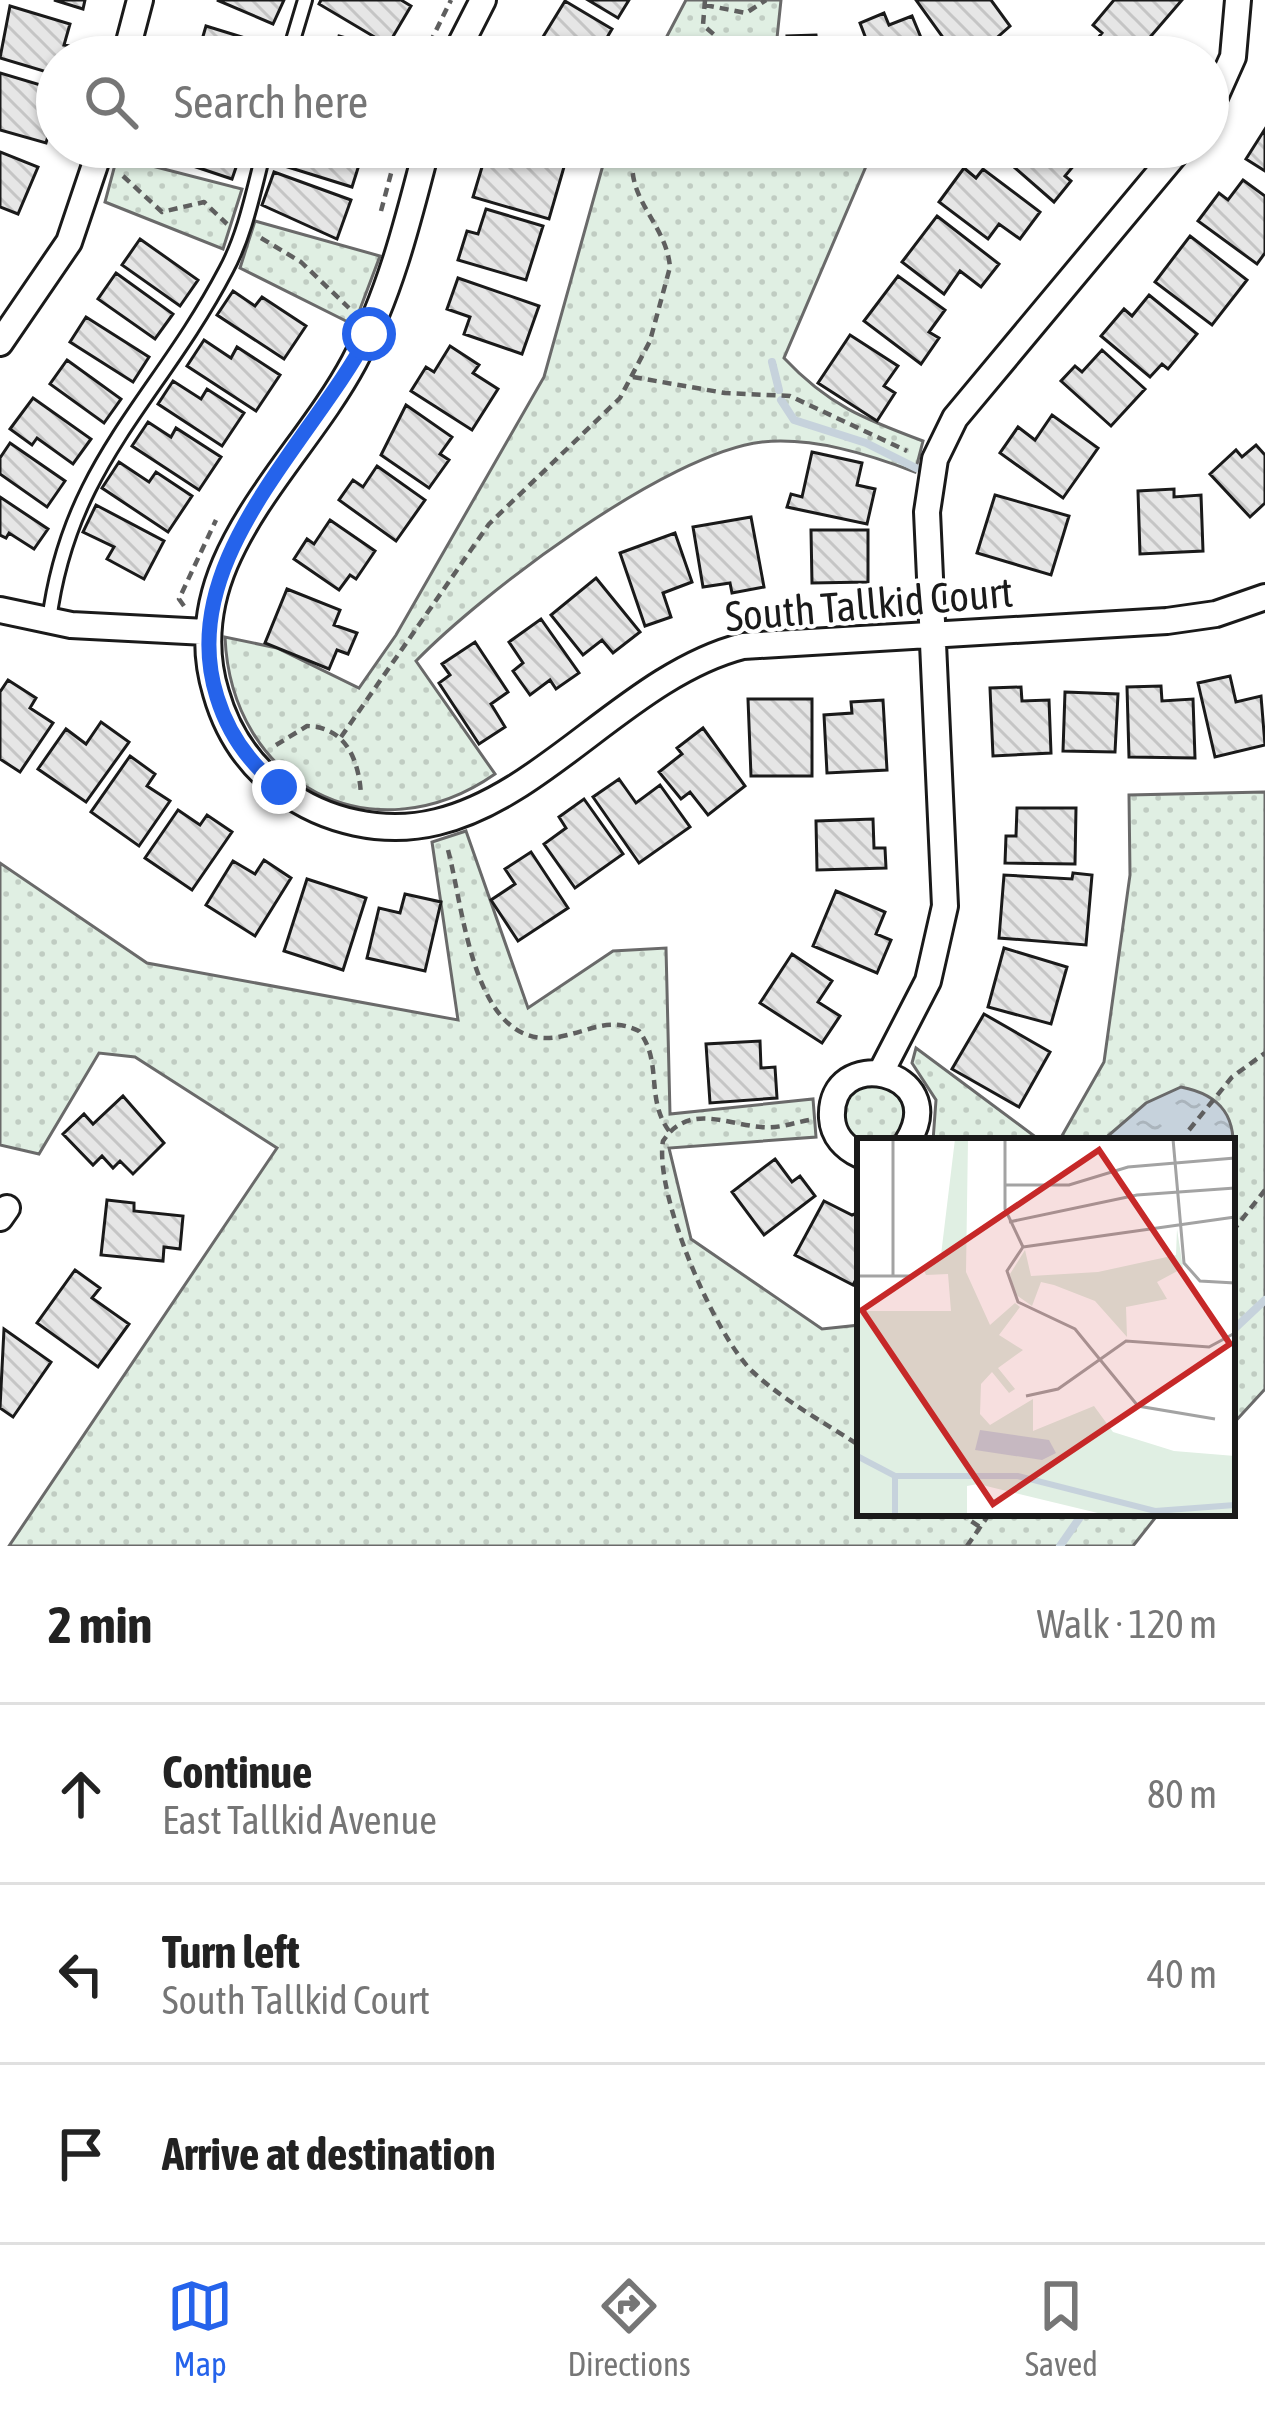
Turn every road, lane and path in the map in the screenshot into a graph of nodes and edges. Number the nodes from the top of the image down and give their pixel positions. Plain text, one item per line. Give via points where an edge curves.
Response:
1 (140, 0) edge
2 (305, 0) edge
3 (451, 0) edge
4 (483, 0) edge
5 (766, 0) edge
6 (1238, 0) edge
7 (704, 2) edge
8 (131, 36) edge
9 (294, 36) edge
10 (433, 36) edge
11 (465, 36) edge
12 (716, 36) edge
13 (1229, 66) edge
14 (94, 168) edge
15 (258, 168) edge
16 (392, 168) edge
17 (422, 168) edge
18 (634, 168) edge
19 (1162, 168) edge
20 (123, 176) dead end
21 (378, 223) dead end
22 (232, 227) dead end
23 (252, 234) dead end
24 (356, 291) dead end
25 (349, 308) junction
26 (344, 320) dead end
27 (0, 344) edge
28 (633, 377) junction
29 (908, 451) dead end
30 (224, 507) dead end
31 (1265, 597) edge
32 (186, 608) dead end
33 (0, 610) edge
34 (49, 622) junction
35 (206, 632) junction
36 (934, 634) junction
37 (340, 737) junction
38 (276, 745) dead end
39 (361, 795) dead end
40 (448, 850) dead end
41 (1265, 1053) edge
42 (881, 1072) junction
43 (814, 1119) dead end
44 (1190, 1130) dead end
45 (669, 1131) junction
46 (909, 1138) edge
47 (857, 1153) edge
48 (1265, 1190) edge
49 (1235, 1228) edge
50 (857, 1444) edge
51 (964, 1516) edge
52 (988, 1516) edge
53 (980, 1527) junction
54 (967, 1546) edge

1 - 8 street
2 - 9 lane
3 - 10 path
4 - 11 street
5 - 7 path via 746,13
6 - 13 street
7 - 12 path via 703,25
14 - 27 street via 69,242
15 - 34 lane via 225,272 78,505
16 - 21 path
17 - 35 street via 377,318 233,544
18 - 28 path via 633,184 670,267
19 - 36 street via 943,438 927,496
20 - 22 path via 162,212 204,202
23 - 25 path via 301,262
24 - 25 path
25 - 26 path
28 - 29 path via 790,396
28 - 37 path via 611,410 489,524
30 - 32 path via 179,598
31 - 36 street, South Tallkid Court via 1195,618
33 - 34 street
34 - 35 street
35 - 36 street, South Tallkid Court via 220,708 250,760 310,807 380,827 434,823 475,809 714,654
36 - 42 street via 942,935
37 - 38 path via 307,726
37 - 39 path via 358,765
40 - 45 path via 494,1015 538,1038 610,1023 638,1031 653,1054 655,1112
41 - 44 path via 1232,1077
42 - 46 street via 914,1096
42 - 47 street via 853,1078 835,1099 833,1127
43 - 45 path via 762,1127 697,1118
45 - 50 path via 660,1155 670,1202 739,1357
48 - 49 path
51 - 53 path
52 - 53 path
53 - 54 path

